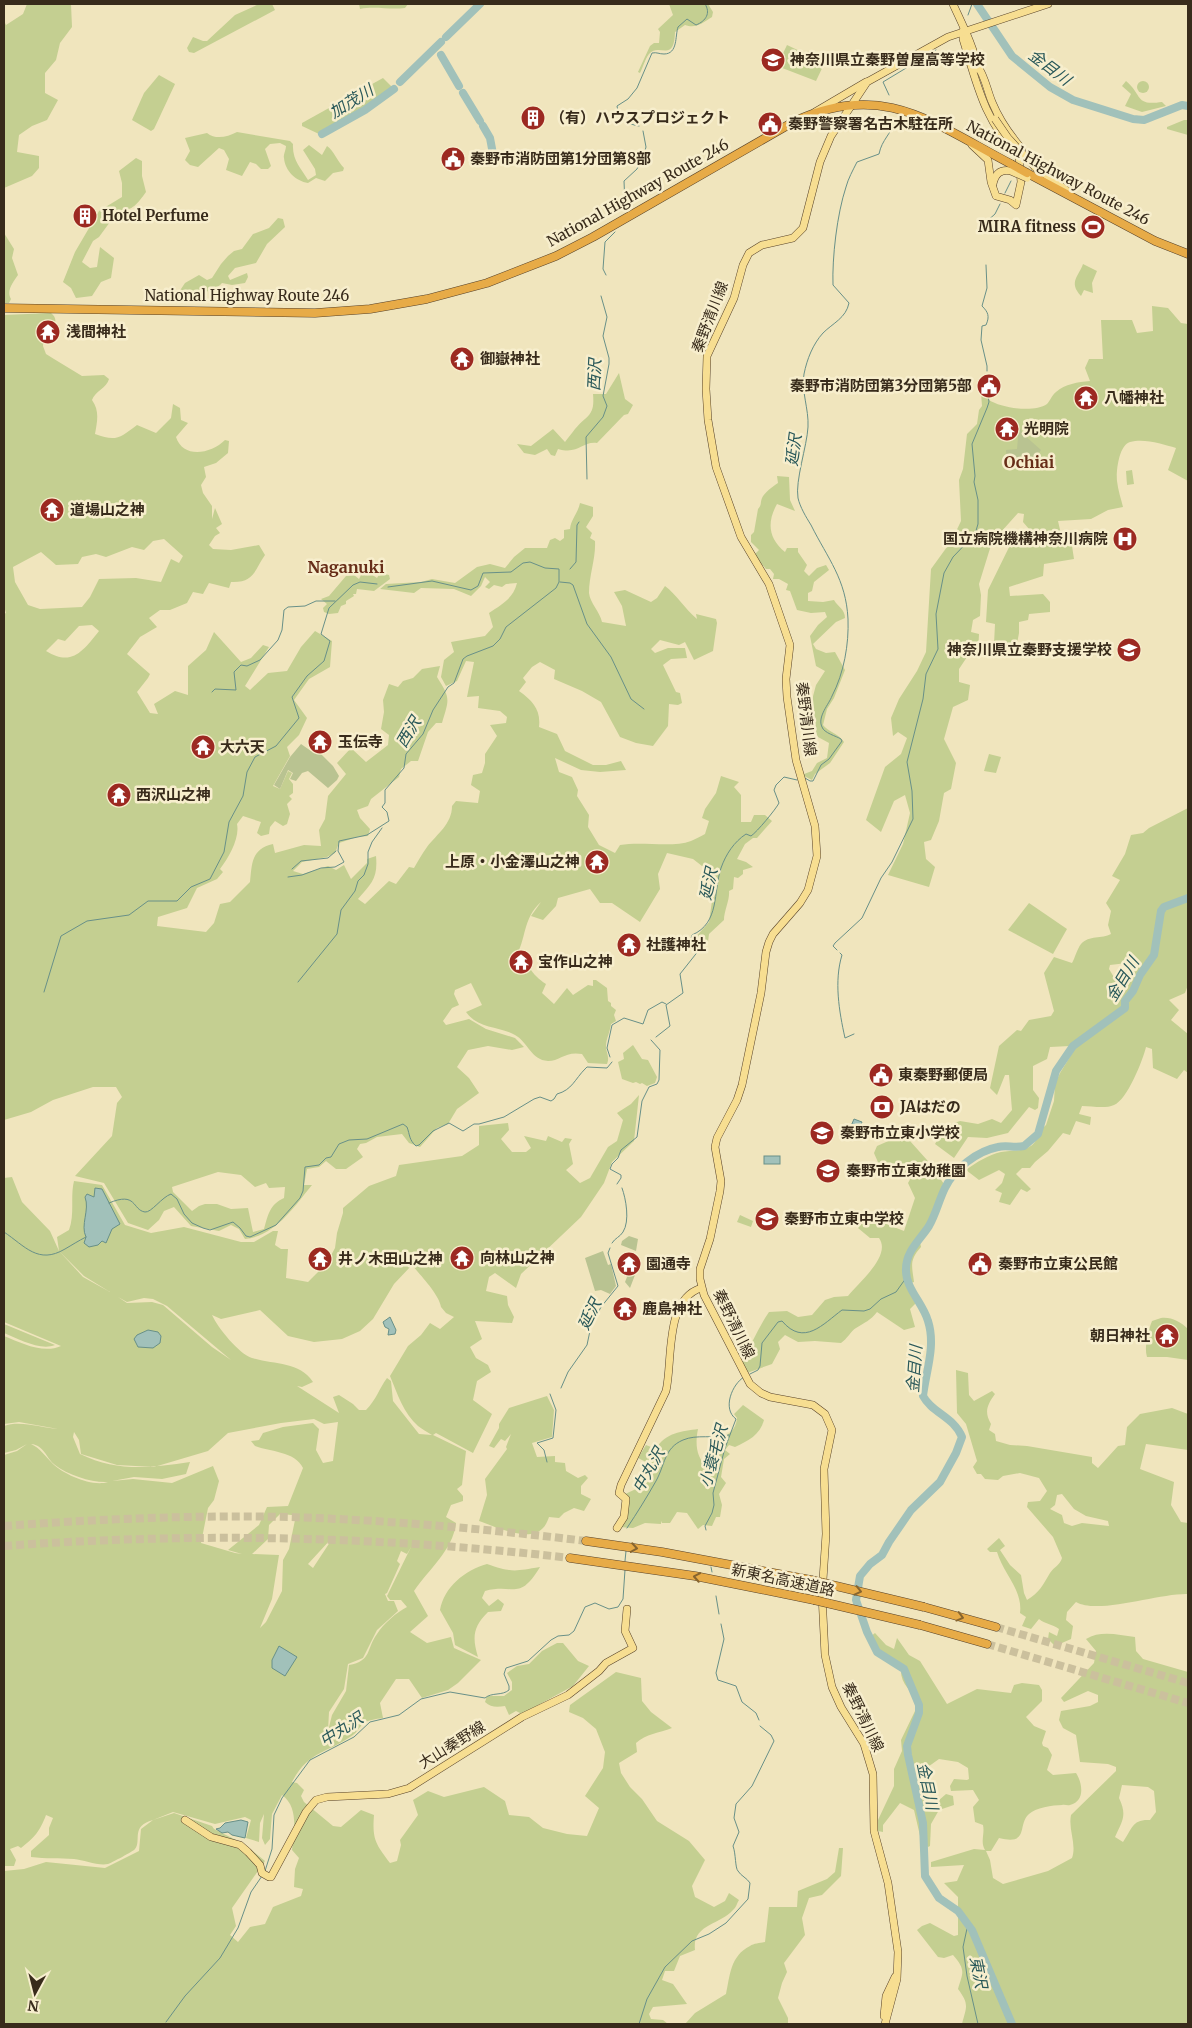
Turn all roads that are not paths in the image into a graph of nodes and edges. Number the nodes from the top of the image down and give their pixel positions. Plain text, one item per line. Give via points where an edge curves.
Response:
1 (953, 4) edge
2 (1048, 4) edge
3 (963, 31) junction
4 (977, 66) junction
5 (866, 82) junction
6 (850, 104) junction
7 (815, 112) junction
8 (968, 142) junction
9 (1020, 152) junction
10 (1011, 168) junction
11 (1025, 177) junction
12 (993, 190) junction
13 (1093, 207) junction
14 (1188, 254) edge
15 (4, 308) edge
16 (701, 1288) junction
17 (617, 1528) dead end
18 (586, 1541) tunnel mouth
19 (570, 1558) tunnel mouth
20 (627, 1609) dead end
21 (996, 1627) tunnel mouth
22 (987, 1644) tunnel mouth
23 (186, 1820) dead end
24 (884, 2024) edge

1 - 3 main road
2 - 3 main road
3 - 4 main road
3 - 5 main road via 932,44
3 - 9 main road via 988,114 1000,133
4 - 9 main road via 992,103
4 - 13 main road, bridge via 995,119 1008,138 1052,181
5 - 6 main road, 秦野清川線
5 - 7 main road
6 - 7 highway, National Highway Route 246
6 - 8 highway, National Highway Route 246 via 897,108
6 - 16 main road, 秦野清川線 via 820,162 803,228 793,238 757,246 746,257 734,298 707,356 710,440 716,467 741,537 769,584 789,641 787,697 796,760 815,826 817,856 808,890 773,934 766,952 742,1085 715,1143 721,1181 710,1239 700,1269
7 - 15 highway, National Highway Route 246 via 556,256 487,283 427,299 370,309 314,313
8 - 10 highway, National Highway Route 246
8 - 12 main road via 988,160
9 - 11 main road
10 - 11 highway, National Highway Route 246, bridge
10 - 12 main road via 999,172
11 - 12 main road via 1010,196
11 - 13 highway, National Highway Route 246 via 1059,189
13 - 14 highway, National Highway Route 246 via 1155,241
16 - 17 main road via 689,1294 674,1323 666,1391 621,1485 618,1494 626,1499 626,1504 624,1517
16 - 24 main road, 秦野清川線 via 746,1379 755,1389 770,1397 813,1405 825,1414 831,1426 832,1437 824,1469 826,1534 822,1620 826,1662 834,1692 864,1744 873,1774 874,1831 891,1898 898,1946 898,1971 886,1996
18 -> 21 highway, 新東名高速道路, bridge via 811,1580
22 -> 19 highway, 新東名高速道路, bridge via 814,1600 695,1576
20 - 23 main road, 大山秦野線 via 625,1631 633,1648 606,1663 568,1695 522,1717 409,1788 388,1794 316,1800 306,1812 271,1877 265,1875 260,1865 240,1845 211,1837

